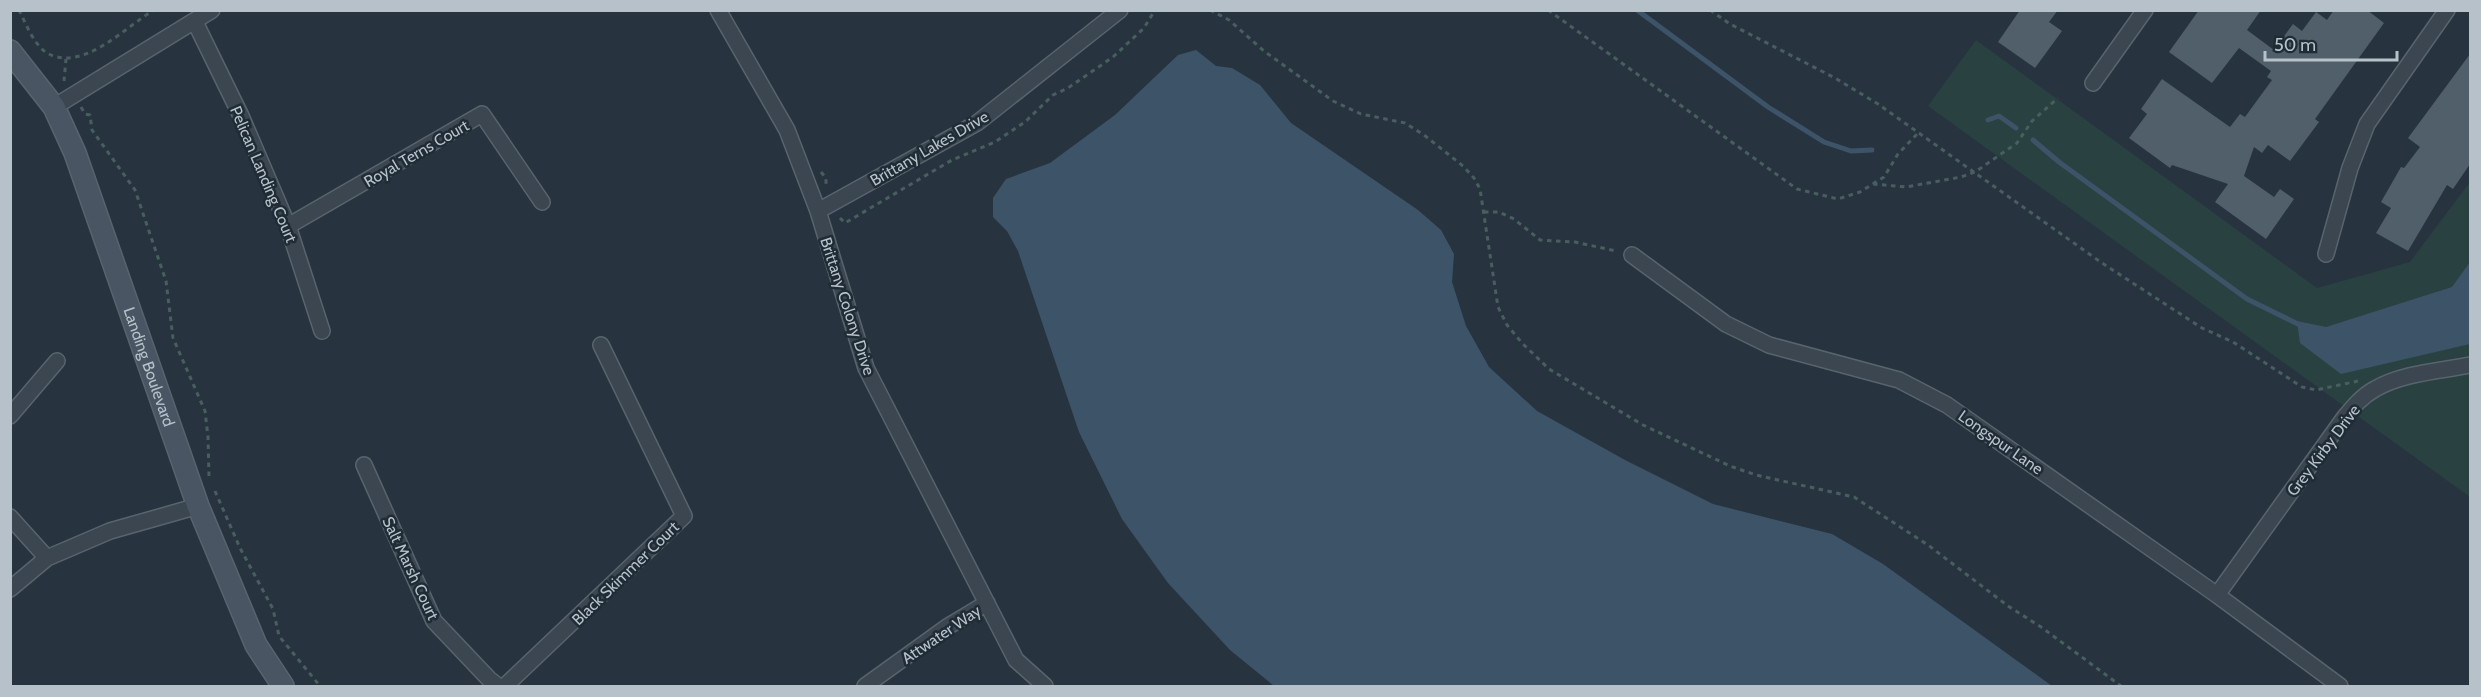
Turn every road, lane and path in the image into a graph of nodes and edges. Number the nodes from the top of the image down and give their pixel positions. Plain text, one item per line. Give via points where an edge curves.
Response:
1 (19, 10) edge
2 (154, 10) edge
3 (212, 10) edge
4 (718, 10) edge
5 (1120, 10) edge
6 (1155, 10) edge
7 (1210, 10) edge
8 (1548, 10) edge
9 (1710, 10) edge
10 (2145, 10) edge
11 (2447, 10) edge
12 (195, 22) junction
13 (10, 51) edge
14 (66, 59) junction
15 (2093, 83) dead end
16 (73, 95) junction
17 (2058, 98) dead end
18 (54, 107) junction
19 (1918, 132) junction
20 (817, 168) dead end
21 (1975, 172) junction
22 (1872, 184) junction
23 (542, 202) dead end
24 (833, 202) junction
25 (818, 211) junction
26 (1484, 212) junction
27 (288, 226) junction
28 (2326, 254) dead end
29 (1632, 255) joint
30 (322, 331) dead end
31 (601, 345) dead end
32 (57, 361) dead end
33 (2470, 366) edge
34 (2370, 392) junction
35 (10, 416) edge
36 (364, 465) dead end
37 (198, 506) junction
38 (10, 517) edge
39 (47, 558) junction
40 (10, 589) edge
41 (2217, 595) junction
42 (987, 603) junction
43 (283, 687) edge
44 (320, 687) edge
45 (498, 687) edge
46 (505, 687) edge
47 (865, 687) edge
48 (1045, 687) edge
49 (2121, 687) edge
50 (2340, 687) edge

1 - 14 path via 46,52
2 - 14 path via 106,45
3 - 12 street
4 - 25 street, Brittany Colony Drive via 787,130
5 - 24 street, Brittany Lakes Drive via 977,123
6 - 24 path via 1144,28 1113,57 1053,95 1026,122 995,142 952,160 845,223
7 - 26 path via 1229,20 1333,102 1361,114 1405,123 1424,135 1474,178
8 - 22 path via 1797,189 1838,199
9 - 19 path via 1835,78
10 - 15 street
11 - 28 street via 2367,124
12 - 16 street
12 - 27 street, Pelican Landing Court
13 - 18 street, Landing Boulevard
14 - 16 path via 63,79
16 - 18 street
16 - 44 path via 85,114 90,115 92,130 135,190 166,281 174,338 205,411 209,478 273,609 279,636
17 - 21 path via 2032,121 2018,143
18 - 37 street, Landing Boulevard via 75,153
19 - 21 path
19 - 22 path via 1884,177
20 - 24 path via 826,178
21 - 22 path via 1906,187
21 - 34 path via 2102,263 2302,387 2316,390 2357,381
23 - 27 street, Royal Terns Court via 482,114
24 - 25 street, Brittany Lakes Drive
25 - 42 street, Brittany Colony Drive via 866,368
26 - 29 path via 1499,212 1514,219 1540,240 1596,245
26 - 49 path via 1498,307 1507,325 1549,369 1643,425 1730,466 1854,497 1928,545
27 - 30 street, Pelican Landing Court
29 - 41 street, Longspur Lane via 1726,324 1769,345 1899,381 1947,405
31 - 46 street, Black Skimmer Court via 684,516
32 - 35 street
33 - 34 street, Grey Kirby Drive via 2405,377
34 - 41 street, Grey Kirby Drive via 2344,418
36 - 45 street, Salt Marsh Court via 434,621
37 - 39 street via 110,531
37 - 43 street, Landing Boulevard via 256,645
38 - 39 street
39 - 40 street
41 - 50 street, Longspur Lane
42 - 47 street, Attwater Way
42 - 48 street, Brittany Colony Drive via 1016,660

